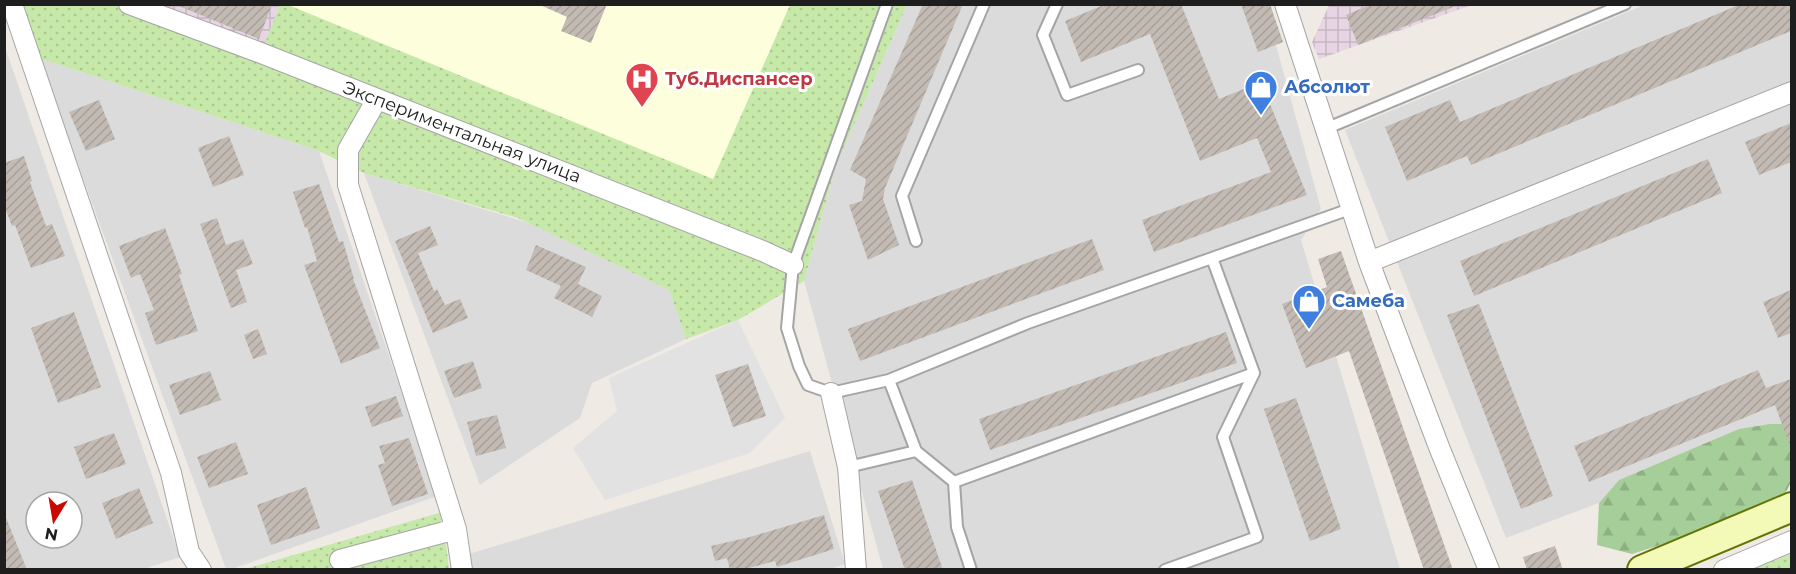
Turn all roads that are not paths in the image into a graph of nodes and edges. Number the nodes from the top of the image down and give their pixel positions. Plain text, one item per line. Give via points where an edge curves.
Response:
1 (12, 4) edge
2 (129, 4) edge
3 (887, 4) edge
4 (984, 4) edge
5 (1057, 4) edge
6 (1285, 4) edge
7 (1625, 4) edge
8 (1138, 70) dead end
9 (1791, 92) edge
10 (377, 99) junction
11 (1325, 129) junction
12 (1350, 209) junction
13 (916, 241) dead end
14 (1212, 258) junction
15 (1369, 262) junction
16 (793, 265) junction
17 (1254, 373) junction
18 (889, 380) junction
19 (831, 393) junction
20 (916, 451) junction
21 (848, 467) junction
22 (954, 482) junction
23 (1791, 507) edge
24 (456, 529) junction
25 (1791, 541) edge
26 (340, 560) dead end
27 (201, 570) edge
28 (462, 570) edge
29 (856, 570) edge
30 (971, 570) edge
31 (1165, 570) edge
32 (1489, 570) edge
33 (1642, 570) edge
34 (1724, 570) edge

1 - 27 street via 171,473 189,552
2 - 10 street, Экспериментальная улица
3 - 16 lane
4 - 13 lane via 902,196
5 - 8 lane via 1043,35 1067,95
6 - 11 street
7 - 11 lane
9 - 15 street
10 - 16 street, Экспериментальная улица
10 - 24 street via 348,150 348,185
11 - 12 street
12 - 14 lane
12 - 15 street
14 - 17 lane
14 - 18 lane via 1028,323
15 - 32 street
16 - 19 lane via 787,328 808,385
17 - 22 lane
17 - 31 lane via 1223,437 1257,537
18 - 19 lane
18 - 20 lane
19 - 21 street
20 - 21 lane
20 - 22 lane
21 - 29 street
22 - 30 lane via 957,527
23 - 33 main road
24 - 26 street
24 - 28 street
25 - 34 street

